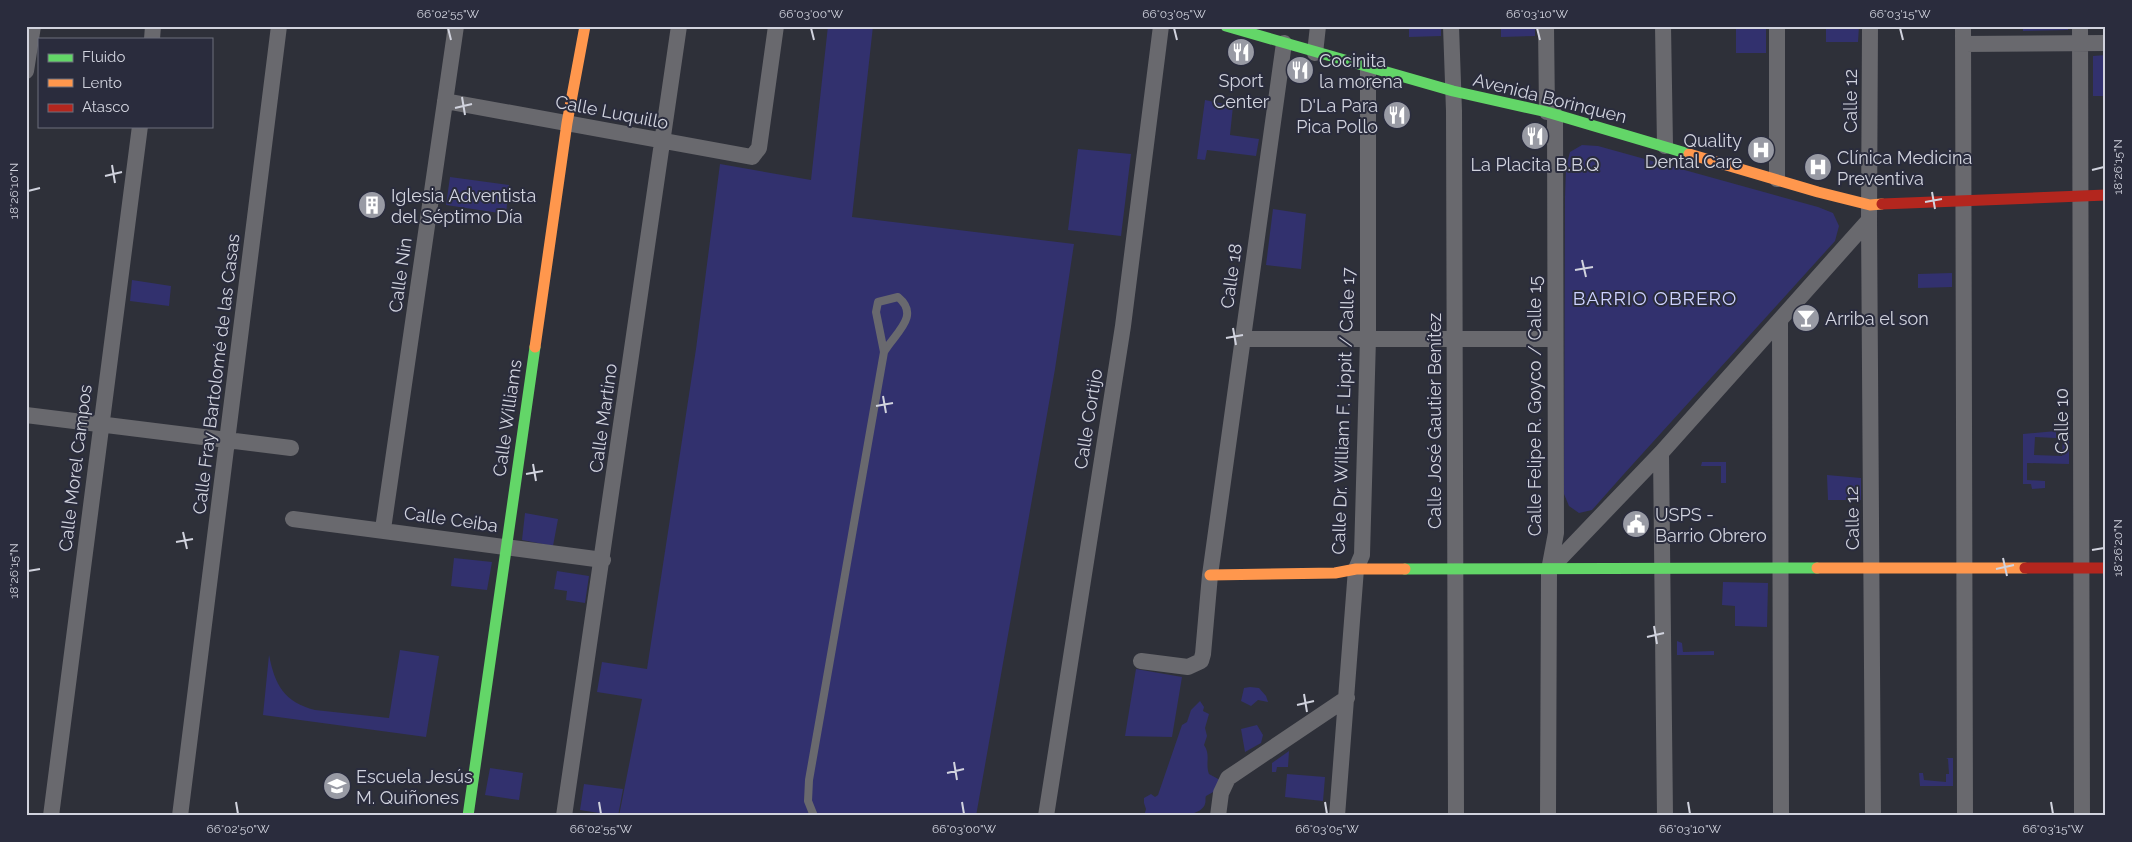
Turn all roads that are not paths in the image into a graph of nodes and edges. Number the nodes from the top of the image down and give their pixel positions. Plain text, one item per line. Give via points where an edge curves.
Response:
1 (33, 26) edge
2 (279, 26) edge
3 (456, 26) edge
4 (585, 26) edge
5 (679, 26) edge
6 (776, 26) edge
7 (1161, 26) edge
8 (1226, 26) edge
9 (1318, 26) edge
10 (1451, 26) edge
11 (1546, 26) edge
12 (1663, 26) edge
13 (1777, 26) edge
14 (1870, 26) edge
15 (1963, 26) edge
16 (2080, 26) edge
17 (1284, 43) junction
18 (2080, 43) junction
19 (2106, 43) edge
20 (1964, 44) junction
21 (1315, 53) junction
22 (1368, 68) junction
23 (26, 71) edge
24 (1453, 91) junction
25 (445, 101) junction
26 (1551, 113) junction
27 (568, 123) junction
28 (140, 128) edge
29 (663, 142) junction
30 (1665, 146) junction
31 (1777, 179) junction
32 (2106, 195) edge
33 (2081, 196) junction
34 (1963, 201) junction
35 (1870, 212) junction
36 (1780, 322) junction
37 (1368, 338) junction
38 (1454, 338) junction
39 (1243, 339) junction
40 (1554, 339) junction
41 (884, 352) junction
42 (26, 415) edge
43 (101, 424) junction
44 (228, 440) junction
45 (291, 448) dead end
46 (1661, 453) junction
47 (293, 519) dead end
48 (383, 529) junction
49 (506, 547) junction
50 (603, 560) junction
51 (1780, 568) junction
52 (1966, 568) junction
53 (2081, 568) junction
54 (2106, 568) edge
55 (1356, 569) junction
56 (1872, 569) junction
57 (1454, 570) junction
58 (1549, 570) junction
59 (1663, 570) junction
60 (1210, 574) junction
61 (1141, 661) dead end
62 (1347, 698) junction
63 (51, 816) edge
64 (180, 816) edge
65 (468, 816) edge
66 (564, 816) edge
67 (814, 816) edge
68 (1046, 816) edge
69 (1218, 816) edge
70 (1338, 816) edge
71 (1456, 816) edge
72 (1548, 816) edge
73 (1665, 816) edge
74 (1781, 816) edge
75 (1873, 816) edge
76 (1965, 816) edge
77 (2082, 816) edge

1 - 23 street
2 - 44 street, Calle Fray Bartolomé de las Casas
3 - 25 street, Calle Nin
4 - 27 street, Calle Williams
5 - 29 street, Calle Martino
6 - 29 street, Calle Luquillo via 757,154 750,158
7 - 68 street, Calle Cortijo via 1123,326
8 - 17 street, Avenida Borinquen
9 - 21 street
10 - 24 street, Calle José Gautier Benítez
11 - 26 street, Calle Felipe R. Goyco / Calle 15
12 - 30 street
13 - 31 street
14 - 35 street, Calle 12
15 - 20 street
16 - 18 street, Calle 10
17 - 21 street, Avenida Borinquen
17 - 39 street, Calle 18
18 - 19 street
18 - 20 street
18 - 33 street, Calle 10
20 - 34 street
21 - 22 street, Avenida Borinquen
22 - 24 street, Avenida Borinquen
22 - 37 street, Calle Dr. William F. Lippit / Calle 17
24 - 26 street, Avenida Borinquen
24 - 38 street, Calle José Gautier Benítez
25 - 27 street, Calle Luquillo
25 - 48 street, Calle Nin
26 - 30 street, Avenida Borinquen
26 - 40 street, Calle Felipe R. Goyco / Calle 15
27 - 29 street, Calle Luquillo
27 - 49 street, Calle Williams
28 - 43 street, Calle Morel Campos
29 - 50 street, Calle Martino
30 - 31 street, Avenida Borinquen
31 - 35 street, Avenida Borinquen
32 - 33 street, Avenida Borinquen
33 - 34 street, Avenida Borinquen
33 - 53 street, Calle 10
34 - 35 street, Avenida Borinquen
34 - 52 street
35 - 36 street
35 - 56 street, Calle 12
36 - 46 street
36 - 51 street
37 - 38 street
37 - 39 street
37 - 55 street, Calle Dr. William F. Lippit / Calle 17 via 1362,555
38 - 40 street
38 - 57 street, Calle José Gautier Benítez
39 - 60 street, Calle 18
40 - 58 street, Calle Felipe R. Goyco / Calle 15 via 1556,533
41 - 41 lane via 907,315 906,303 898,297 878,302 876,312
41 - 67 lane via 809,780 808,801
42 - 43 street
43 - 44 street
43 - 63 street, Calle Morel Campos
44 - 45 street
44 - 64 street, Calle Fray Bartolomé de las Casas
46 - 58 street
46 - 59 street
47 - 48 street, Calle Ceiba
48 - 49 street, Calle Ceiba
49 - 50 street, Calle Ceiba
49 - 65 street, Calle Williams
50 - 66 street, Calle Martino
51 - 56 street
51 - 59 street
51 - 74 street
52 - 53 street
52 - 56 street
52 - 76 street
53 - 54 street
53 - 77 street, Calle 10
55 - 57 street
55 - 60 street via 1335,573
55 - 62 street, Calle Dr. William F. Lippit / Calle 17
56 - 75 street, Calle 12
57 - 58 street
57 - 71 street, Calle José Gautier Benítez
58 - 59 street
58 - 72 street, Calle Felipe R. Goyco / Calle 15
59 - 73 street
60 - 61 street, Calle 18 via 1200,661 1188,667
62 - 69 street via 1228,778 1221,793
62 - 70 street, Calle Dr. William F. Lippit / Calle 17

